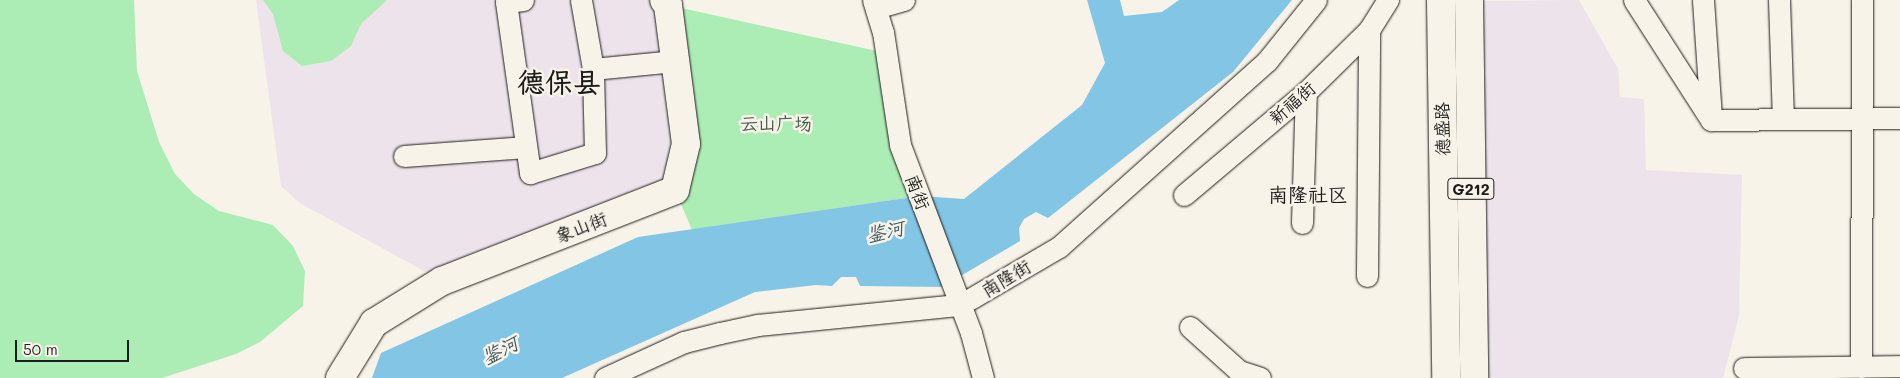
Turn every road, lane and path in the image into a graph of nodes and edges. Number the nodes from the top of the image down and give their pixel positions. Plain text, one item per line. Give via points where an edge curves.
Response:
1 (523, 0) edge
2 (581, 0) edge
3 (664, 0) edge
4 (904, 0) edge
5 (1316, 0) edge
6 (1388, 0) edge
7 (1441, 0) edge
8 (1469, 0) edge
9 (1634, 0) edge
10 (1703, 0) edge
11 (1779, 0) edge
12 (1862, 0) edge
13 (874, 4) edge
14 (1369, 30) junction
15 (675, 61) junction
16 (593, 69) junction
17 (1306, 92) junction
18 (1862, 118) junction
19 (1900, 118) edge
20 (1783, 119) junction
21 (1711, 120) junction
22 (526, 147) junction
23 (404, 156) dead end
24 (1184, 195) dead end
25 (1302, 222) dead end
26 (1367, 276) dead end
27 (960, 306) junction
28 (1190, 327) dead end
29 (1900, 366) edge
30 (1861, 367) junction
31 (1744, 368) dead end
32 (340, 378) edge
33 (606, 378) edge
34 (983, 378) edge
35 (1260, 378) edge
36 (1446, 378) edge
37 (1474, 378) edge

1 - 22 street via 506,2
2 - 16 street
3 - 15 main road, 象山街 via 668,5
4 - 13 street
5 - 27 street, 南隆街 via 1267,61 1059,247
6 - 14 street, 新福街
7 - 36 main road, 德盛路 / G212
8 - 37 main road, G212
9 - 21 street
10 - 21 street
11 - 20 street
12 - 18 street
13 - 27 street, 南街 via 883,32 900,145
14 - 17 street, 新福街
14 - 26 street
15 - 16 street
15 - 32 main road, 象山街 via 686,144 675,190 442,281 374,322
16 - 22 street via 595,153 530,173
17 - 24 street, 新福街
17 - 25 street
18 - 19 street
18 - 20 street
18 - 30 street
20 - 21 street
22 - 23 street
27 - 33 street, 南隆街 via 758,325 684,342
27 - 34 street, 南街
28 - 35 street via 1238,370
29 - 30 street
30 - 31 street

